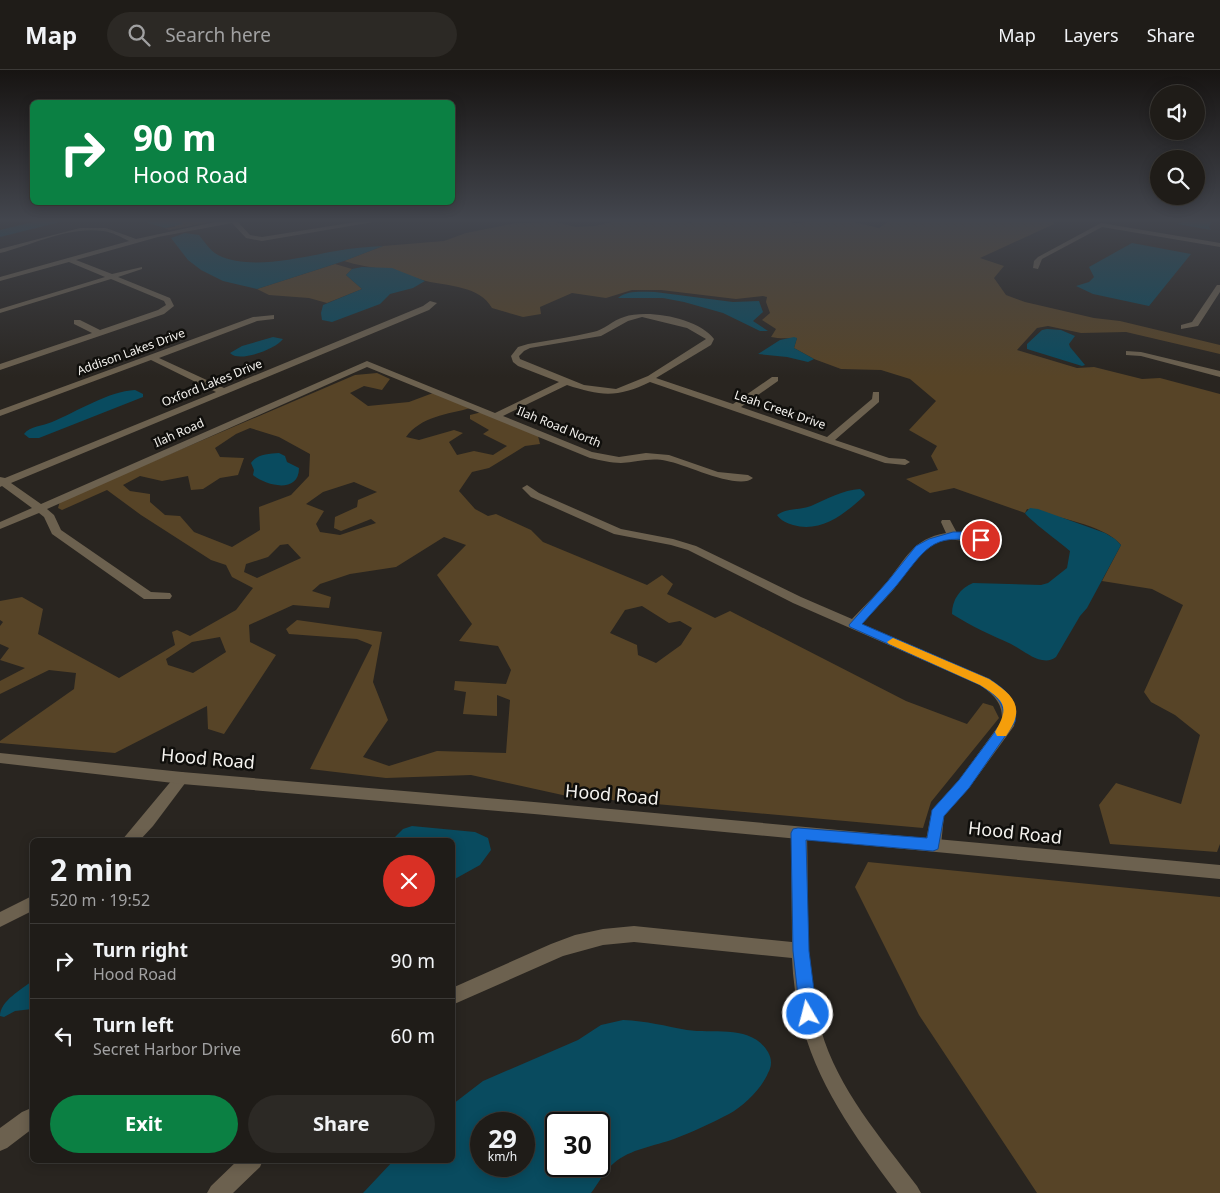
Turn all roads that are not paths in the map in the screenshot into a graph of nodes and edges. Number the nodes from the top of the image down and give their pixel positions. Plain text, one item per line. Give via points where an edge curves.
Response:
1 (26, 271) edge
2 (98, 271) edge
3 (129, 271) edge
4 (111, 277) junction
5 (0, 279) edge
6 (1220, 287) edge
7 (433, 303) dead end
8 (0, 311) edge
9 (271, 317) dead end
10 (77, 322) dead end
11 (1184, 326) dead end
12 (99, 333) junction
13 (1129, 353) dead end
14 (152, 357) junction
15 (3, 363) edge
16 (367, 364) joint
17 (1220, 374) edge
18 (648, 378) junction
19 (775, 379) dead end
20 (568, 381) junction
21 (224, 392) junction
22 (876, 394) dead end
23 (734, 408) junction
24 (0, 413) edge
25 (501, 417) junction
26 (829, 440) junction
27 (905, 462) dead end
28 (748, 478) dead end
29 (1, 482) edge
30 (527, 488) dead end
31 (39, 509) junction
32 (946, 522) dead end
33 (0, 526) edge
34 (953, 535) junction
35 (992, 544) dead end
36 (166, 596) dead end
37 (854, 625) junction
38 (0, 758) edge
39 (182, 778) junction
40 (798, 833) junction
41 (134, 838) edge
42 (933, 845) junction
43 (1220, 872) edge
44 (30, 903) edge
45 (0, 920) edge
46 (801, 951) junction
47 (455, 997) edge
48 (29, 1119) dead end
49 (0, 1142) edge
50 (250, 1163) edge
51 (218, 1193) edge
52 (910, 1193) edge

1 - 5 street
2 - 4 street
3 - 4 street
4 - 8 street
4 - 12 street via 170,304 161,312
6 - 11 street via 1195,324
7 - 21 street, Oxford Lakes Drive
9 - 14 street, Addison Lakes Drive via 256,319
10 - 12 street
12 - 15 street
13 - 17 street
14 - 21 street
14 - 24 street, Addison Lakes Drive
16 - 25 street, Ilah Road North
16 - 31 street, Ilah Road
18 - 20 street via 616,392 599,392
18 - 20 street via 708,343 710,340 706,333 660,317 632,317 598,334 528,346 515,356 521,364
18 - 23 street, Leah Creek Drive
19 - 23 street
20 - 25 street via 530,401 520,411
21 - 29 street, Oxford Lakes Drive
22 - 26 street via 876,400
23 - 26 street, Leah Creek Drive
25 - 28 street, Ilah Road North via 606,459 664,457 718,475
26 - 27 street, Leah Creek Drive via 888,461
29 - 31 street
30 - 37 street via 535,496 618,532 692,548
31 - 33 street, Ilah Road
31 - 36 street via 49,515 56,532 148,596
32 - 34 street
34 - 35 street via 969,535
34 - 37 street via 919,548 892,584
37 - 42 street via 985,682 1008,701 1011,711 1009,722 964,784 937,814
38 - 39 street, Hood Road
39 - 40 street, Hood Road
39 - 41 street
40 - 42 street, Hood Road
40 - 46 street
42 - 43 street, Hood Road
44 - 45 street
46 - 47 street via 647,934 619,934 575,943
46 - 52 street via 806,1004 822,1058 856,1121
48 - 49 street
50 - 51 street

